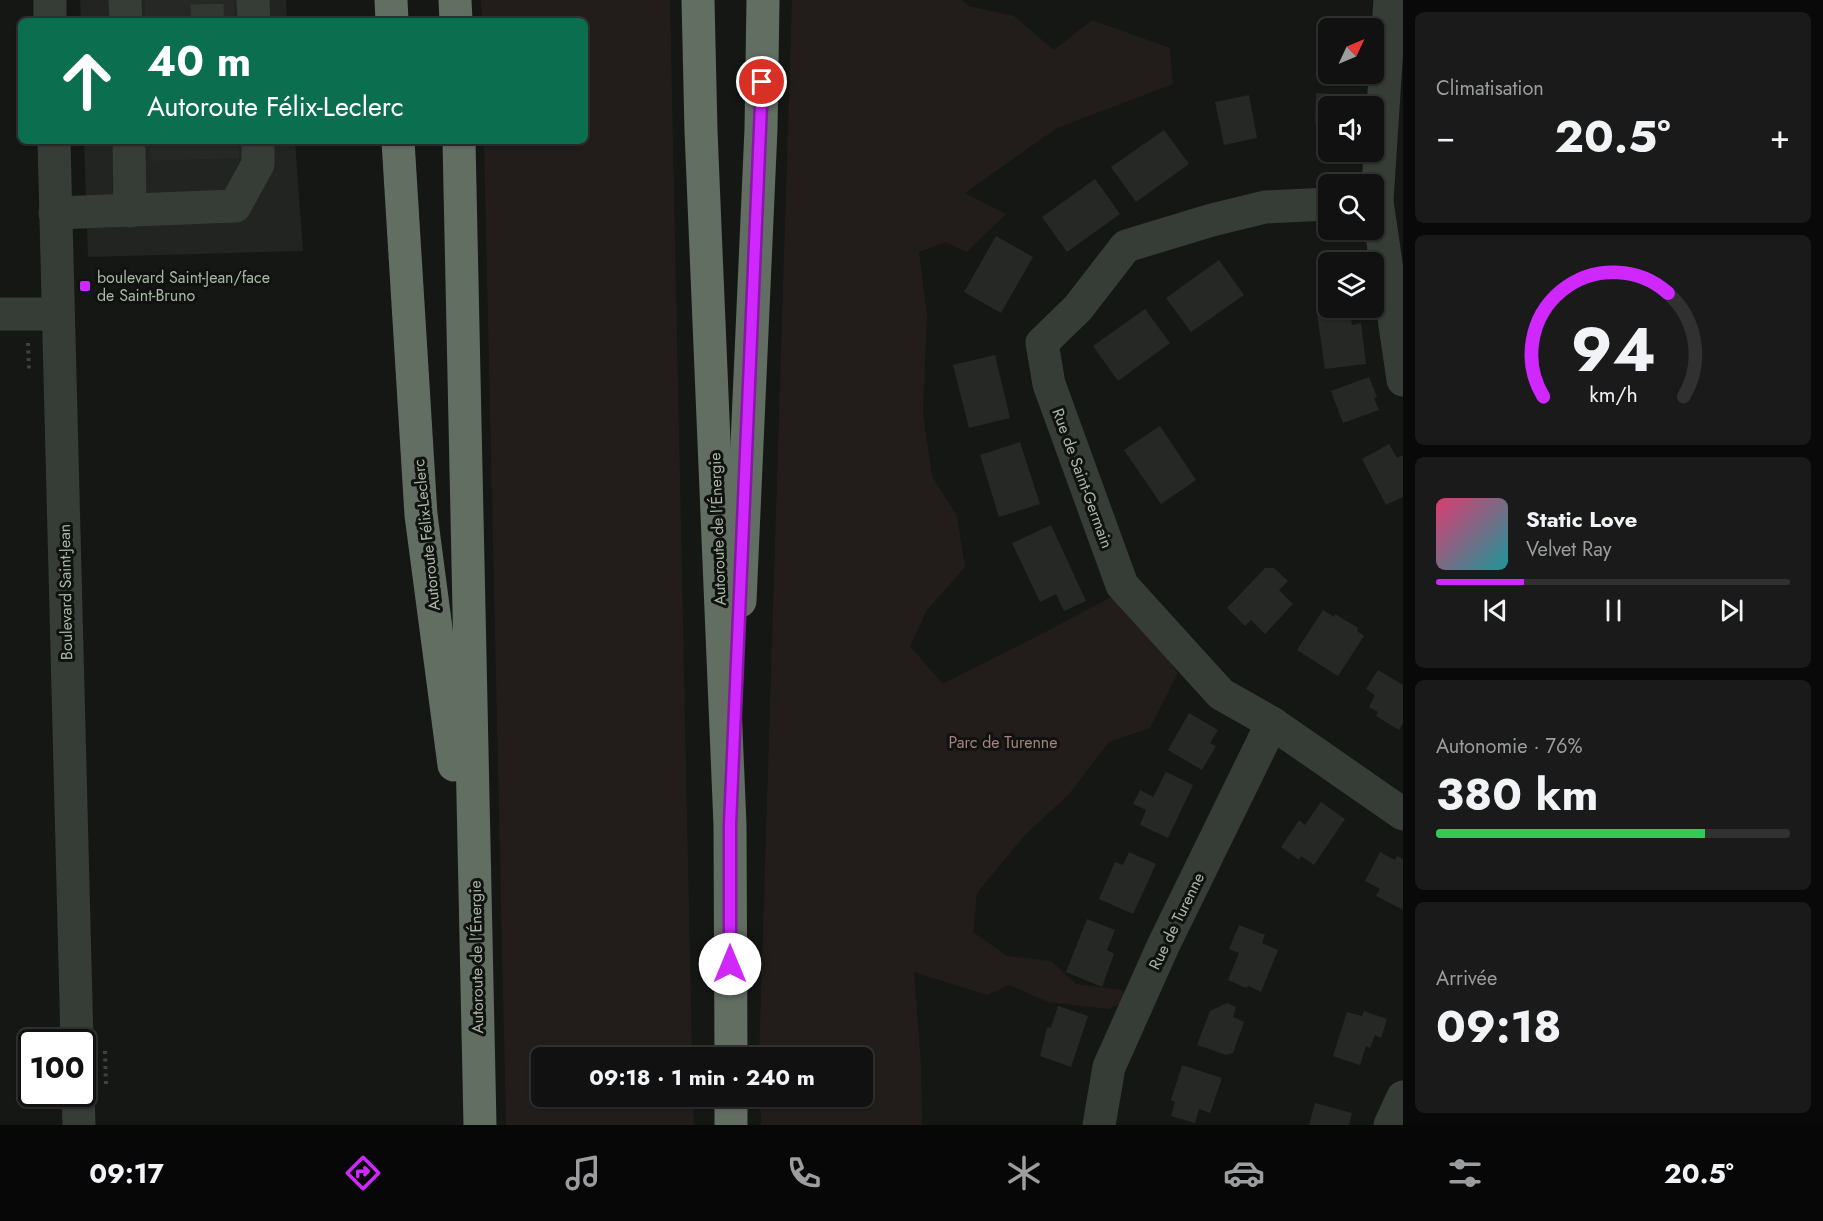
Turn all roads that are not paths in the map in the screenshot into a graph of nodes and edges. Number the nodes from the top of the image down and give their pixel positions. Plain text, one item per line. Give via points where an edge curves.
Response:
1 (50, 0) edge
2 (125, 0) edge
3 (392, 0) edge
4 (455, 0) edge
5 (698, 0) edge
6 (763, 0) edge
7 (1390, 0) edge
8 (50, 18) edge
9 (126, 18) edge
10 (392, 18) edge
11 (456, 18) edge
12 (54, 144) edge
13 (129, 144) edge
14 (258, 144) edge
15 (398, 144) edge
16 (459, 144) edge
17 (1378, 174) edge
18 (1318, 205) edge
19 (130, 211) junction
20 (56, 213) junction
21 (1382, 240) edge
22 (0, 314) edge
23 (58, 314) junction
24 (1403, 380) edge
25 (1272, 723) junction
26 (1403, 814) edge
27 (730, 825) junction
28 (476, 927) junction
29 (77, 1029) edge
30 (731, 1047) edge
31 (1403, 1097) edge
32 (78, 1107) edge
33 (731, 1107) edge
34 (79, 1125) edge
35 (480, 1125) edge
36 (731, 1125) edge
37 (1099, 1125) edge
38 (1390, 1125) edge

1 - 8 street
2 - 9 street
3 - 10 highway
4 - 11 highway
5 - 27 highway, Autoroute de l'Énergie
6 - 27 highway
7 - 17 street
12 - 20 street, Boulevard Saint-Jean
13 - 19 street
14 - 19 street via 258,165 235,206
15 - 28 highway, Autoroute Félix-Leclerc via 421,515
16 - 28 highway, Autoroute de l'Énergie
18 - 25 street, Rue de Saint-Germain via 1265,207 1126,246 1078,308 1042,343 1049,384 1122,585 1221,694
19 - 20 street
20 - 23 street, Boulevard Saint-Jean
21 - 24 street
22 - 23 street
23 - 29 street, Boulevard Saint-Jean
25 - 26 street, Rue de Saint-Germain
25 - 37 street, Rue de Turenne via 1163,946 1109,1067
27 - 30 highway, Autoroute de l'Énergie
28 - 35 highway, Autoroute de l'Énergie
31 - 38 street
32 - 34 street
33 - 36 highway

